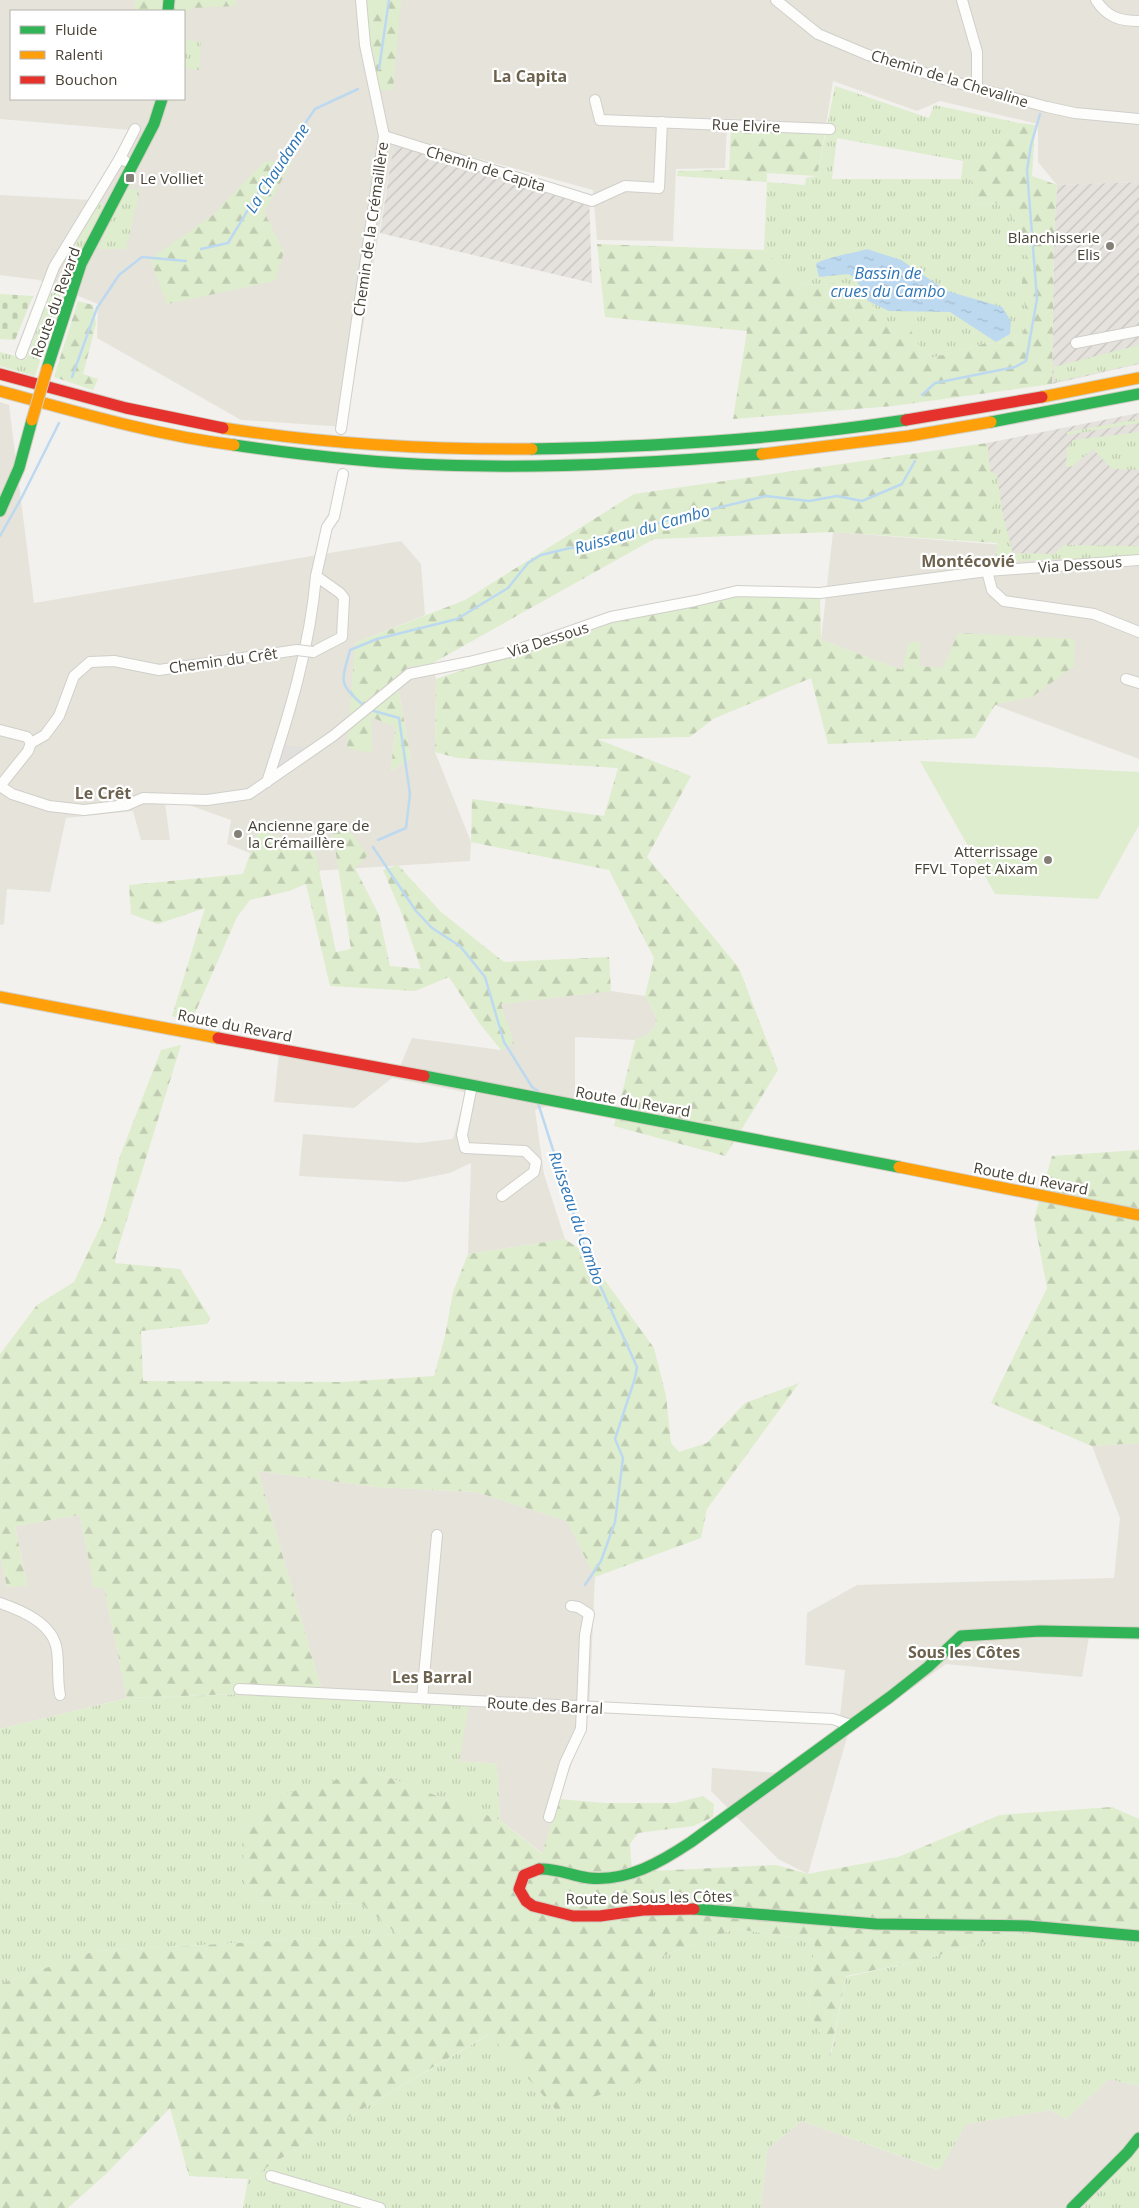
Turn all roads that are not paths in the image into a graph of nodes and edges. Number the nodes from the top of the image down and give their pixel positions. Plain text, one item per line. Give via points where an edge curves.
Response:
1 (361, 0) edge
2 (776, 0) edge
3 (962, 0) edge
4 (1096, 0) edge
5 (1139, 22) edge
6 (977, 88) junction
7 (156, 100) edge
8 (162, 100) edge
9 (595, 100) dead end
10 (1139, 119) edge
11 (662, 122) junction
12 (135, 129) dead end
13 (830, 129) dead end
14 (384, 136) junction
15 (144, 145) junction
16 (120, 158) junction
17 (132, 166) junction
18 (1139, 330) edge
19 (1076, 343) dead end
20 (21, 354) dead end
21 (0, 374) edge
22 (1139, 378) edge
23 (0, 391) edge
24 (1139, 394) edge
25 (32, 420) junction
26 (341, 429) dead end
27 (343, 474) dead end
28 (0, 495) edge
29 (0, 511) edge
30 (1139, 560) edge
31 (987, 571) junction
32 (316, 576) junction
33 (1139, 632) edge
34 (1126, 679) dead end
35 (1139, 683) edge
36 (0, 730) edge
37 (31, 743) junction
38 (267, 782) junction
39 (0, 786) edge
40 (0, 990) edge
41 (0, 997) edge
42 (121, 1019) junction
43 (472, 1085) junction
44 (502, 1196) dead end
45 (1139, 1214) edge
46 (437, 1535) dead end
47 (0, 1603) edge
48 (571, 1606) dead end
49 (1139, 1633) edge
50 (239, 1689) dead end
51 (60, 1695) dead end
52 (422, 1698) junction
53 (583, 1706) junction
54 (850, 1725) junction
55 (549, 1817) dead end
56 (1139, 1936) edge
57 (1139, 2138) edge
58 (271, 2176) dead end
59 (380, 2208) edge
60 (1072, 2208) edge

1 - 14 street, Chemin de la Crémaillère via 366,45
2 - 6 street, Chemin de la Chevaline via 826,38 868,55
3 - 6 street via 977,52
4 - 5 street via 1110,16
6 - 10 street, Chemin de la Chevaline via 1075,113
7 - 15 main road, Route du Revard
8 - 15 main road, Route du Revard
9 - 11 street, Rue Elvire via 600,120
11 - 13 street, Rue Elvire
11 - 14 street, Chemin de Capita via 659,188 625,186 592,201
12 - 16 street
14 - 26 street, Chemin de la Crémaillère
15 - 17 main road, Route du Revard
16 - 17 street
16 - 20 street via 54,267
17 - 25 main road, Route du Revard, bridge via 81,264
18 - 19 street
21 - 22 main road via 126,408 251,432 383,446 520,449 672,445 831,431 988,408
23 - 24 main road via 124,424 247,448 385,462 524,466 680,461 840,446 978,426
25 - 28 main road, Route du Revard
25 - 29 main road, Route du Revard via 19,468
27 - 32 street, Chemin du Crêt
30 - 31 street, Via Dessous
31 - 33 street via 992,590 1004,601 1094,614
31 - 38 street, Via Dessous via 820,593 737,591 611,618 514,651 409,674 333,736
32 - 37 street, Chemin du Crêt, bridge via 344,598 342,637 313,652 297,650 158,670 114,661 90,662 74,676 59,716 45,735
32 - 38 street, Chemin du Crêt via 291,706
34 - 35 street
36 - 37 street via 26,738
37 - 39 street, Chemin du Crêt
38 - 39 street, Via Dessous via 249,794 206,800 143,798 127,805 84,810 49,806 12,794
40 - 42 main road, Route du Revard via 54,998
41 - 42 main road, Route du Revard
42 - 43 main road, Route du Revard
43 - 44 street via 462,1135 465,1148 525,1151 536,1162 534,1172
43 - 45 main road, Route du Revard
46 - 52 street
47 - 51 street via 41,1622 53,1635
48 - 53 street via 589,1614 585,1635
49 - 54 main road, Route de Sous les Côtes via 1040,1631 962,1636 928,1668
50 - 52 street, Route des Barral
52 - 53 street, Route des Barral
53 - 54 street, Route des Barral via 833,1719
53 - 55 street via 581,1729 565,1763
54 - 56 main road, Route de Sous les Côtes via 662,1862 640,1872 611,1877 591,1878 561,1870 532,1869 524,1875 520,1889 526,1901 533,1906 573,1916 697,1909 914,1926 1028,1926
57 - 60 main road
58 - 59 street

